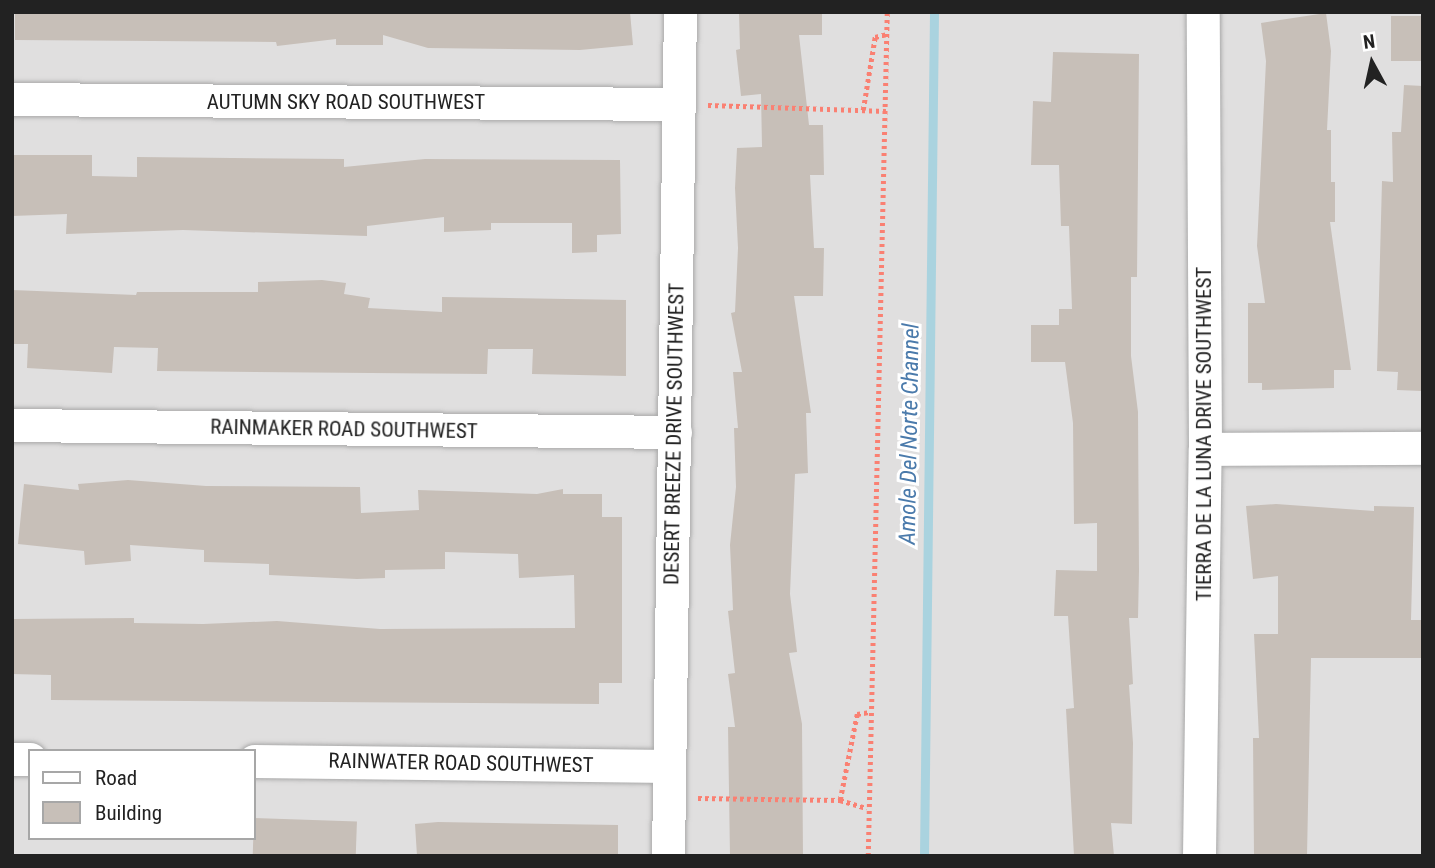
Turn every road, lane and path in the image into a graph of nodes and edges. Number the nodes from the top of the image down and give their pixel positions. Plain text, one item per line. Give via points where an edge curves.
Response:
1 (680, 12) edge
2 (887, 12) edge
3 (1203, 12) edge
4 (887, 34) junction
5 (12, 99) edge
6 (679, 104) junction
7 (863, 110) junction
8 (886, 111) junction
9 (12, 425) edge
10 (675, 432) junction
11 (1423, 448) edge
12 (1205, 449) junction
13 (869, 712) junction
14 (256, 761) edge
15 (669, 781) junction
16 (840, 800) junction
17 (867, 808) junction
18 (668, 856) edge
19 (868, 856) edge
20 (1199, 856) edge

1 - 6 street, DESERT BREEZE DRIVE SOUTHWEST
2 - 4 path
3 - 12 street, TIERRA DE LA LUNA DRIVE SOUTHWEST
4 - 7 path via 875,37
4 - 8 path
5 - 6 street, AUTUMN SKY ROAD SOUTHWEST
6 - 7 path
6 - 10 street, DESERT BREEZE DRIVE SOUTHWEST
7 - 8 path
8 - 13 path
9 - 10 street, RAINMAKER ROAD SOUTHWEST
10 - 15 street, DESERT BREEZE DRIVE SOUTHWEST
11 - 12 street
12 - 20 street, TIERRA DE LA LUNA DRIVE SOUTHWEST
13 - 16 path via 857,714
13 - 17 path
14 - 15 street, RAINWATER ROAD SOUTHWEST
15 - 16 path
15 - 18 street, DESERT BREEZE DRIVE SOUTHWEST
16 - 17 path
17 - 19 path

